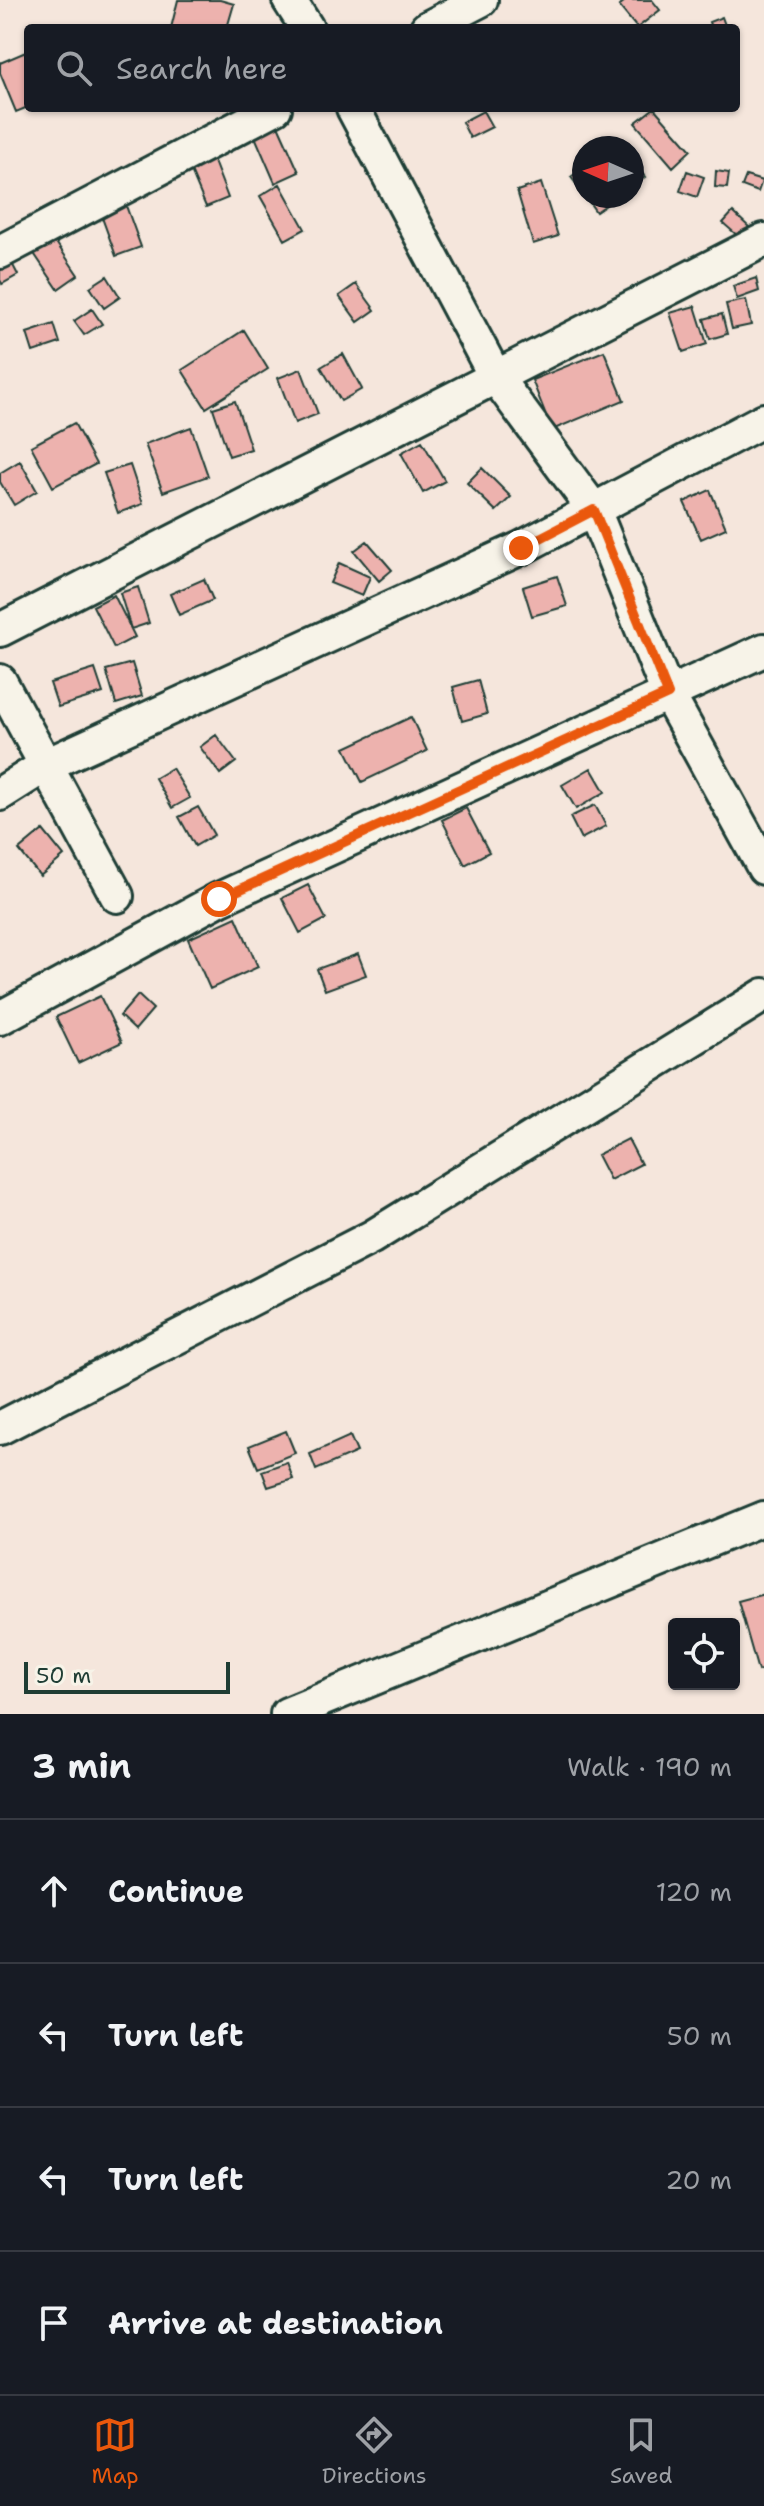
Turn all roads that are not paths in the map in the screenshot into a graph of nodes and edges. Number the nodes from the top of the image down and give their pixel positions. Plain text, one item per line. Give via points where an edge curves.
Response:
1 (289, 0) edge
2 (481, 0) edge
3 (304, 24) edge
4 (435, 24) edge
5 (267, 112) edge
6 (355, 112) edge
7 (764, 240) edge
8 (0, 252) edge
9 (495, 376) junction
10 (764, 420) edge
11 (594, 510) junction
12 (0, 630) edge
13 (764, 650) edge
14 (0, 681) edge
15 (668, 694) junction
16 (46, 765) junction
17 (0, 794) edge
18 (764, 868) edge
19 (117, 896) dead end
20 (764, 995) edge
21 (0, 1018) edge
22 (0, 1428) edge
23 (764, 1518) edge
24 (287, 1714) edge

1 - 3 street
2 - 4 street
5 - 8 street
6 - 9 street
7 - 9 street
9 - 11 street
9 - 12 street
10 - 11 street
11 - 15 street
11 - 16 street
13 - 15 street
14 - 16 street
15 - 18 street
15 - 21 street via 219,899
16 - 17 street
16 - 19 street
20 - 22 street via 372,1237
23 - 24 street

